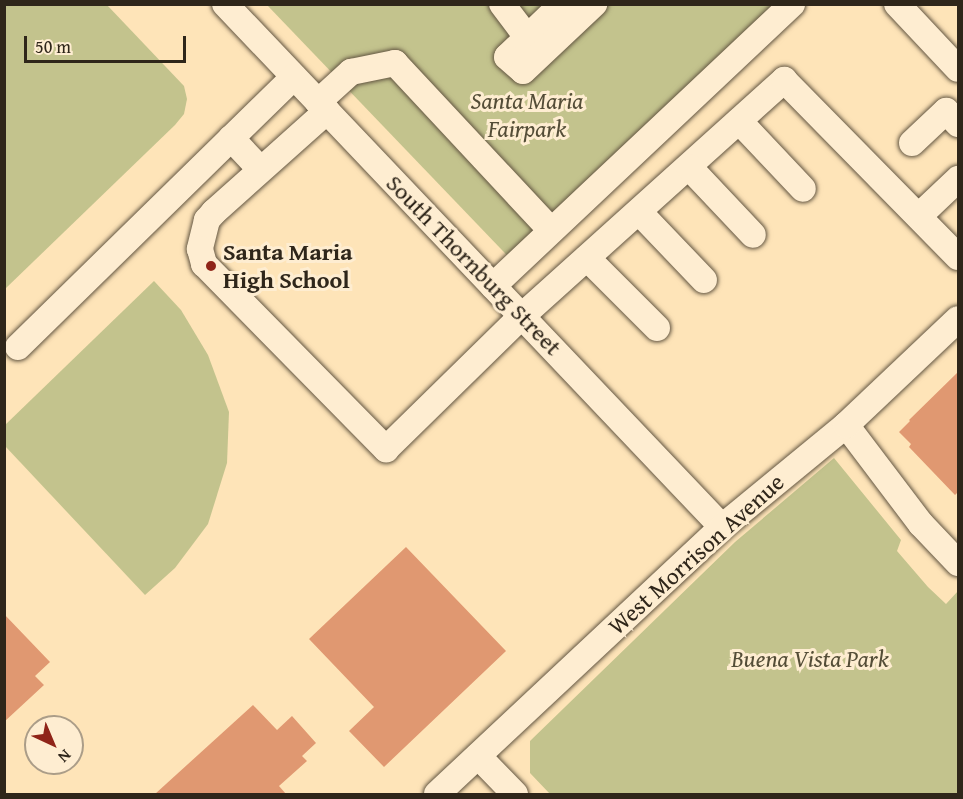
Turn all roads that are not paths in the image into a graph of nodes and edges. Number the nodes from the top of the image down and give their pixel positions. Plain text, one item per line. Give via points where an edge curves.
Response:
1 (225, 4) edge
2 (502, 4) edge
3 (562, 4) edge
4 (594, 4) edge
5 (792, 4) edge
6 (897, 4) edge
7 (527, 37) junction
8 (958, 69) edge
9 (294, 77) junction
10 (322, 106) junction
11 (945, 110) edge
12 (739, 121) junction
13 (231, 138) junction
14 (912, 142) dead end
15 (689, 167) junction
16 (261, 168) junction
17 (958, 179) edge
18 (803, 189) dead end
19 (639, 212) junction
20 (919, 216) junction
21 (551, 231) junction
22 (753, 236) dead end
23 (958, 257) edge
24 (587, 258) junction
25 (704, 280) dead end
26 (493, 286) junction
27 (522, 316) junction
28 (958, 319) edge
29 (657, 328) dead end
30 (18, 347) dead end
31 (846, 425) junction
32 (722, 527) junction
33 (958, 563) edge
34 (478, 756) junction
35 (437, 795) edge
36 (515, 795) edge

1 - 9 street, South Thornburg Street
2 - 7 street
3 - 7 street
4 - 7 street via 523,71 507,57
5 - 21 street
6 - 8 street
9 - 10 street, South Thornburg Street
9 - 13 street
10 - 16 street via 288,148
10 - 21 street via 351,72 395,63
10 - 26 street, South Thornburg Street
11 - 14 street
12 - 15 street
12 - 18 street
12 - 20 street via 784,80
13 - 16 street
13 - 30 street
15 - 19 street
15 - 22 street
16 - 27 street via 207,220 200,249 204,264 386,449
17 - 20 street
19 - 24 street
19 - 25 street
20 - 23 street
21 - 26 street
24 - 27 street
24 - 29 street
26 - 27 street, South Thornburg Street
27 - 32 street, South Thornburg Street
28 - 31 street, West Morrison Avenue
31 - 32 street, West Morrison Avenue
31 - 33 street via 921,524
32 - 34 street, West Morrison Avenue
34 - 35 street, West Morrison Avenue
34 - 36 street

